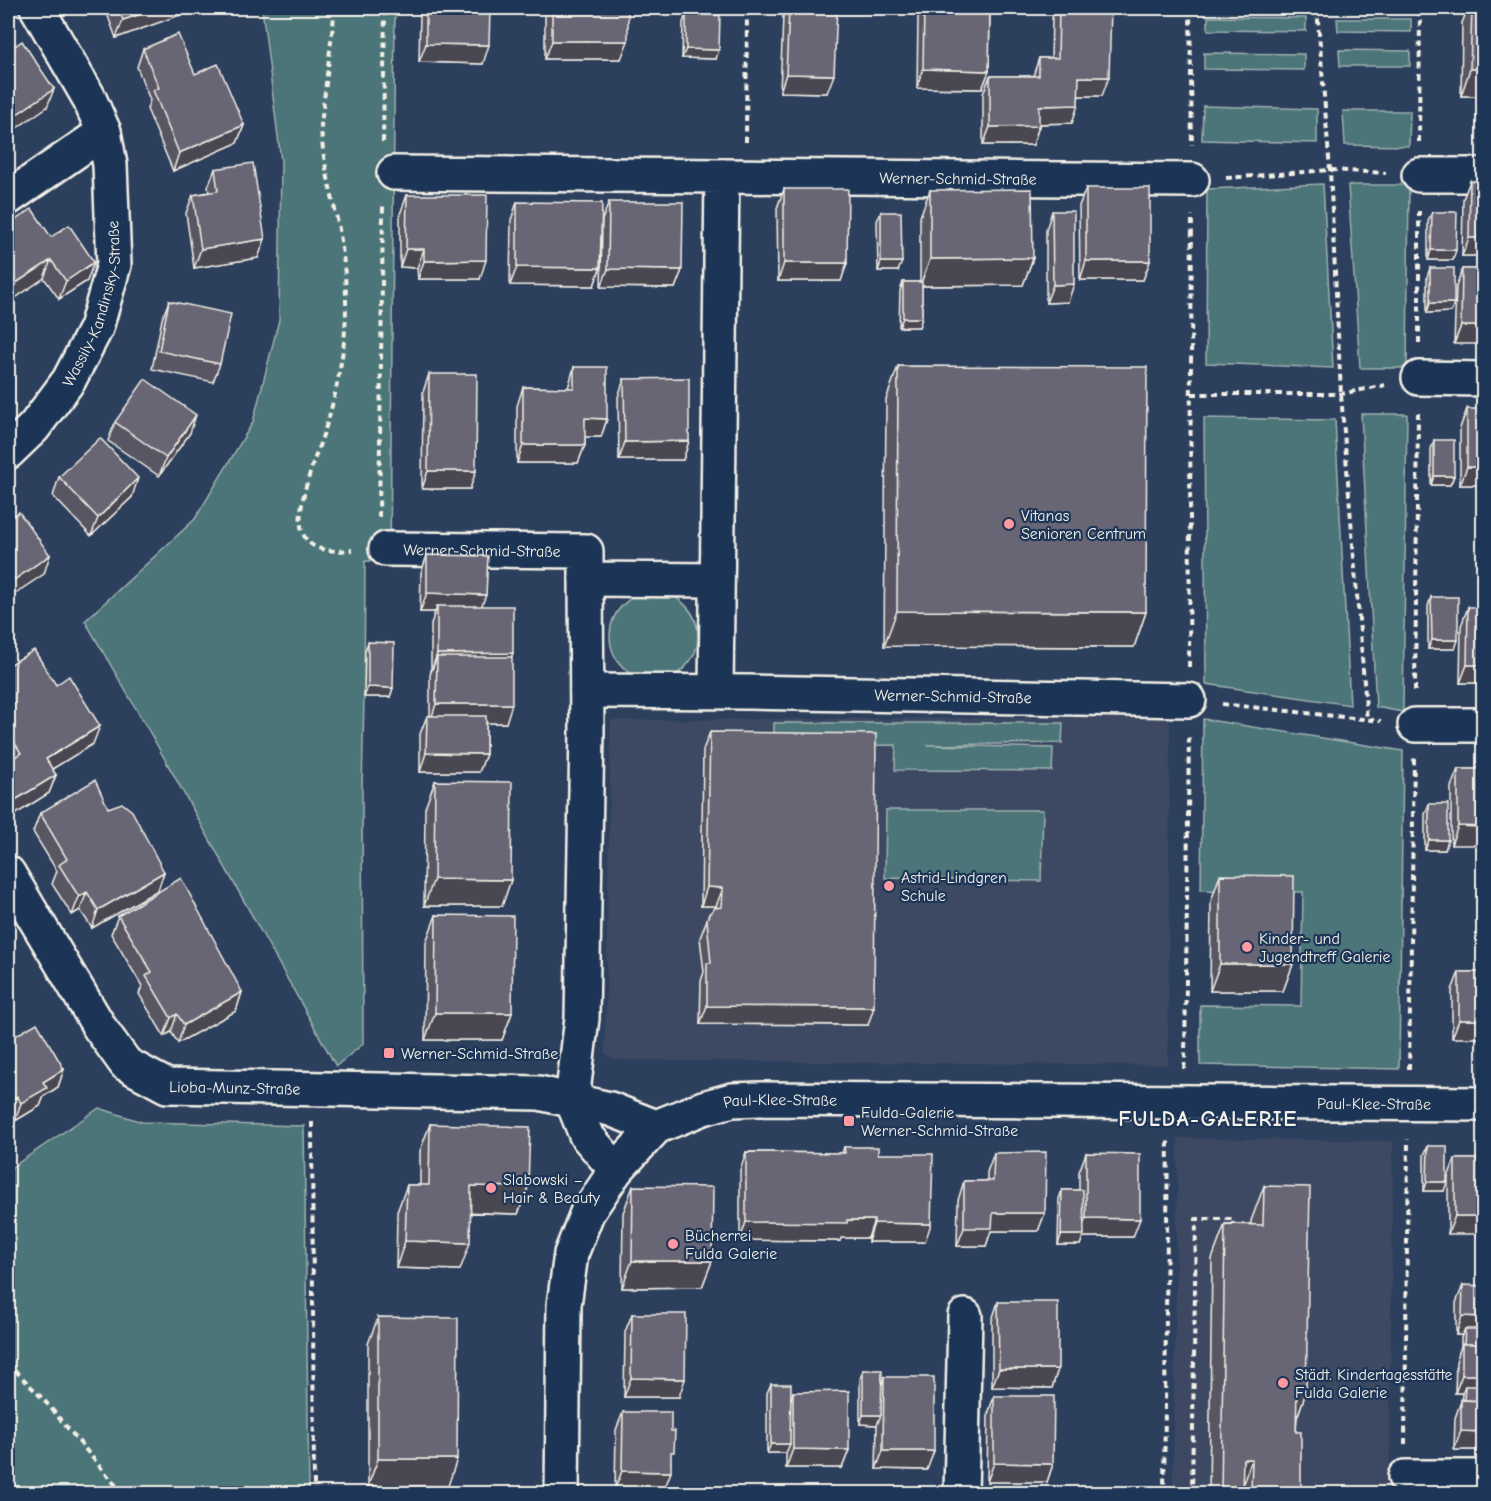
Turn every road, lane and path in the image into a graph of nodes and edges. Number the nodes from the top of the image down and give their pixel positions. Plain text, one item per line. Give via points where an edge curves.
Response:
1 (37, 8) edge
2 (335, 8) edge
3 (385, 8) edge
4 (747, 8) edge
5 (1190, 8) edge
6 (1317, 8) edge
7 (1420, 8) edge
8 (104, 132) junction
9 (746, 143) dead end
10 (1330, 170) junction
11 (387, 174) junction
12 (1419, 175) junction
13 (722, 176) junction
14 (1484, 176) edge
15 (1192, 180) junction
16 (8, 198) edge
17 (1419, 378) junction
18 (1484, 379) edge
19 (1192, 394) junction
20 (1341, 394) junction
21 (8, 452) edge
22 (382, 549) junction
23 (586, 579) junction
24 (717, 580) junction
25 (587, 691) junction
26 (716, 691) junction
27 (1189, 700) junction
28 (1415, 724) junction
29 (1484, 725) edge
30 (8, 873) edge
31 (1408, 1073) dead end
32 (1182, 1076) dead end
33 (573, 1100) junction
34 (1484, 1104) edge
35 (312, 1119) dead end
36 (656, 1127) junction
37 (1169, 1134) dead end
38 (1408, 1137) dead end
39 (616, 1170) junction
40 (1233, 1229) edge
41 (966, 1316) dead end
42 (8, 1363) edge
43 (1405, 1477) joint
44 (1484, 1477) edge
45 (123, 1494) edge
46 (314, 1494) edge
47 (562, 1494) edge
48 (962, 1494) edge
49 (1164, 1494) edge
50 (1192, 1494) edge

1 - 8 street, Wassily-Kandinsky-Straße via 88,96
2 - 22 path via 321,125 345,271 346,323 338,381 301,511 301,523 307,540 316,548
3 - 11 path
4 - 9 path
5 - 15 path
6 - 10 path
7 - 12 path
8 - 16 street
8 - 21 street, Wassily-Kandinsky-Straße via 110,165 114,265 96,328 69,380 34,427
10 - 12 path
10 - 15 path
10 - 20 path
11 - 13 street, Werner-Schmid-Straße
11 - 22 path
12 - 14 street
12 - 17 path
13 - 15 street, Werner-Schmid-Straße
13 - 24 street
15 - 19 path
17 - 18 street
17 - 20 path
17 - 28 path
19 - 20 path
19 - 27 path
20 - 27 path via 1367,720
22 - 23 street, Werner-Schmid-Straße via 586,551
23 - 24 street
23 - 25 street, Werner-Schmid-Straße
24 - 26 street
25 - 26 street, Werner-Schmid-Straße
25 - 33 street, Werner-Schmid-Straße via 582,1018
26 - 27 street, Werner-Schmid-Straße
27 - 32 path
28 - 29 street
28 - 31 path
30 - 33 street, Lioba-Munz-Straße via 100,1028 126,1064 167,1086 519,1092
33 - 36 street, Lioba-Munz-Straße
33 - 39 street via 586,1135
34 - 36 street, Paul-Klee-Straße via 760,1098 703,1108
35 - 46 path
36 - 39 street, Paul-Klee-Straße
37 - 49 path
38 - 43 path
39 - 47 street, Paul-Klee-Straße via 587,1213 572,1254 564,1305
40 - 50 path via 1233,1219 1196,1219
41 - 48 street
42 - 45 path
43 - 44 street

